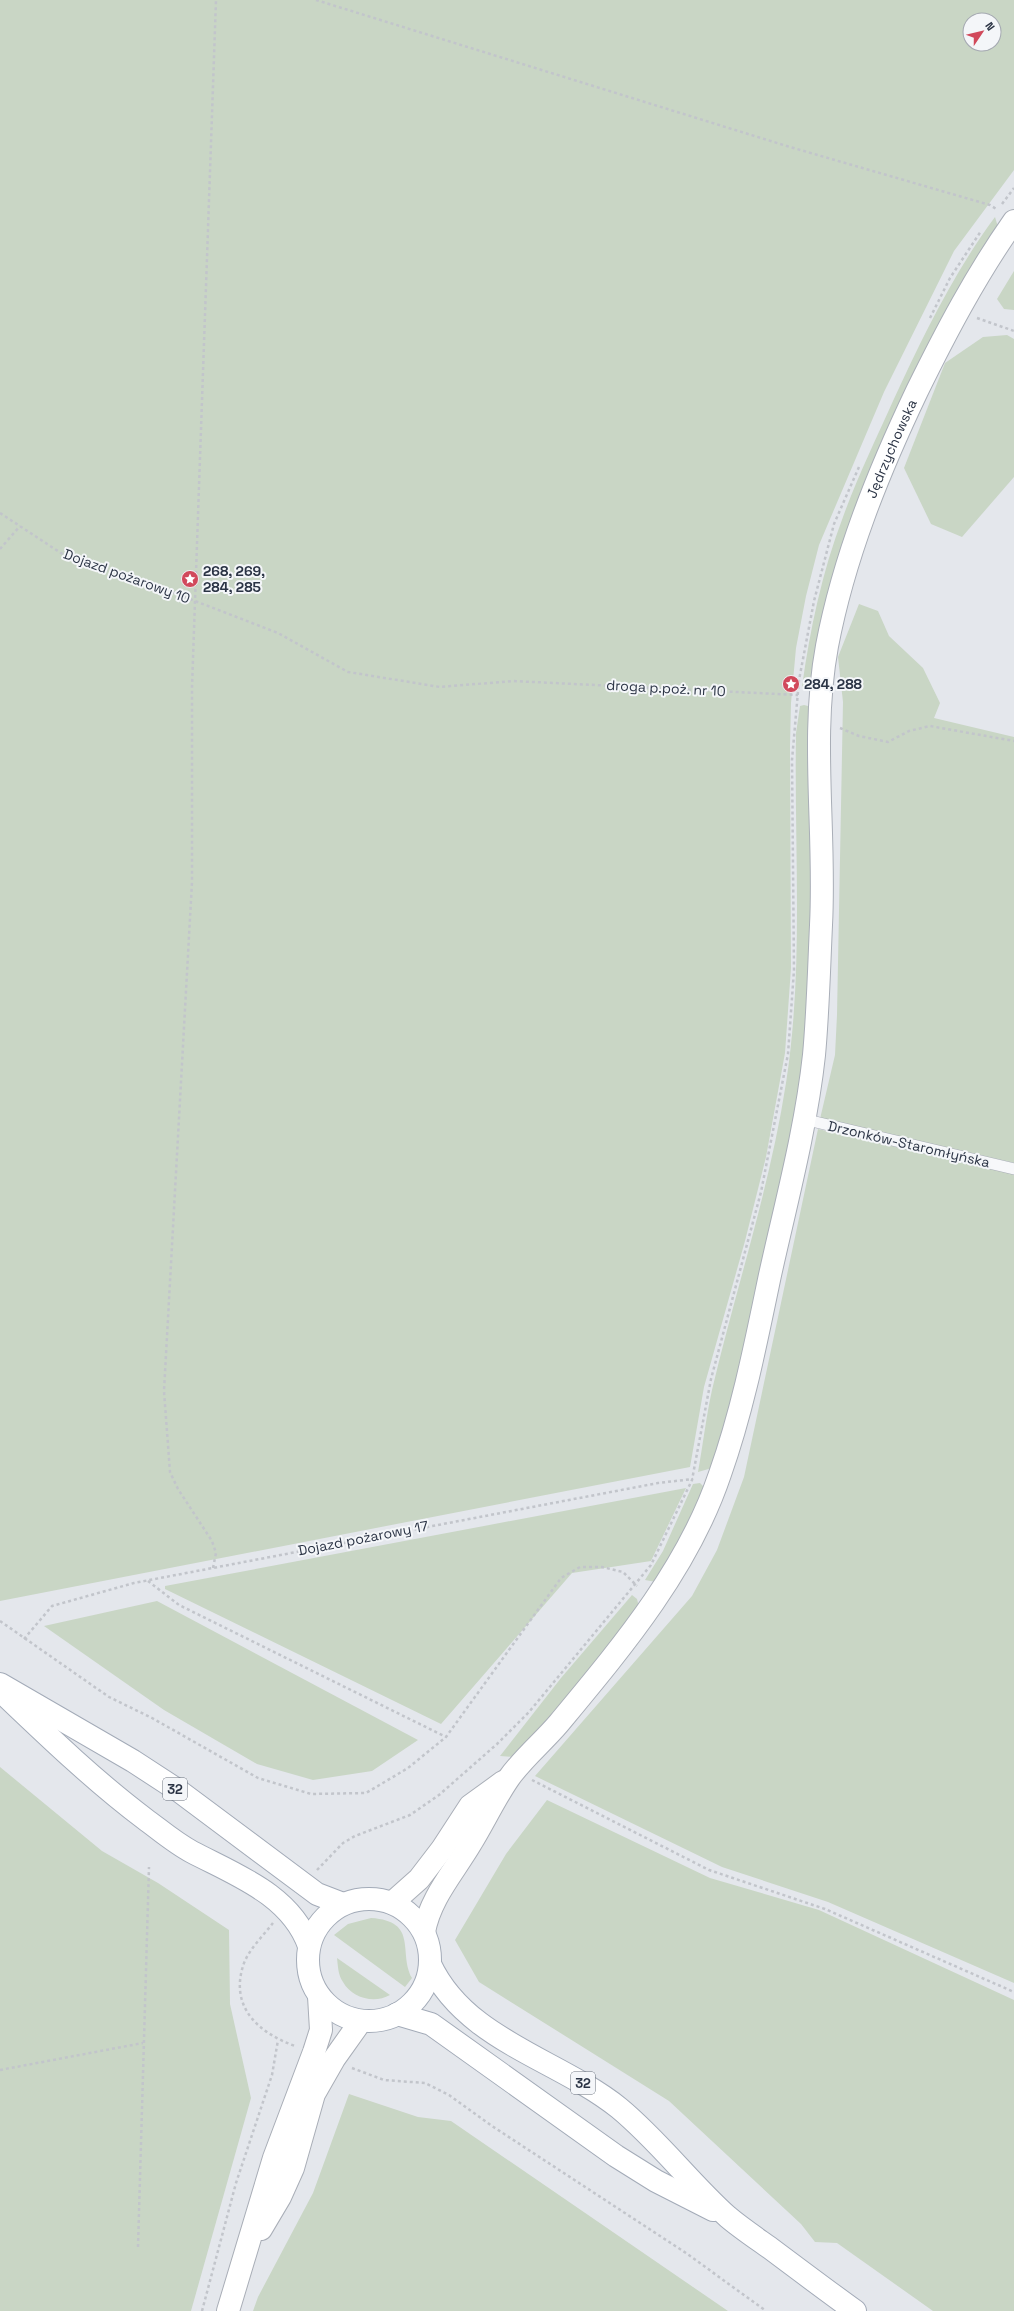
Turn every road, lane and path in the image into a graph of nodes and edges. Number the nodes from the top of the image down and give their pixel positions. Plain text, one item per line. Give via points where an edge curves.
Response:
1 (216, 0) edge
2 (316, 0) edge
3 (1009, 217) edge
4 (957, 311) junction
5 (1014, 330) edge
6 (0, 513) edge
7 (834, 524) dead end
8 (20, 526) junction
9 (0, 549) edge
10 (196, 602) junction
11 (513, 681) joint
12 (798, 695) junction
13 (820, 695) junction
14 (819, 718) junction
15 (1014, 741) edge
16 (803, 1119) junction
17 (1014, 1169) edge
18 (719, 1478) junction
19 (692, 1480) junction
20 (213, 1568) junction
21 (147, 1581) junction
22 (636, 1586) junction
23 (654, 1602) junction
24 (0, 1621) edge
25 (24, 1639) junction
26 (0, 1684) edge
27 (0, 1691) edge
28 (446, 1736) junction
29 (511, 1775) junction
30 (149, 1867) dead end
31 (305, 1884) junction
32 (392, 1903) junction
33 (343, 1904) junction
34 (285, 1910) junction
35 (424, 1932) junction
36 (309, 1946) junction
37 (430, 1964) junction
38 (1014, 1992) edge
39 (319, 1996) junction
40 (397, 2014) junction
41 (361, 2021) junction
42 (278, 2040) junction
43 (143, 2043) junction
44 (324, 2056) junction
45 (0, 2070) edge
46 (729, 2218) junction
47 (138, 2248) dead end
48 (202, 2311) edge
49 (228, 2311) edge
50 (766, 2311) edge
51 (855, 2311) edge

1 - 10 path
2 - 3 path via 790,147 990,205
3 - 4 main road, Jędrzychowska
4 - 5 path
4 - 13 main road, Jędrzychowska via 893,441 864,512 842,583 827,645
6 - 8 path, Dojazd pożarowy 10
7 - 12 path via 814,602 800,670
8 - 9 path
8 - 10 path, Dojazd pożarowy 10 via 67,557
10 - 11 path, Dojazd pożarowy 10 via 278,633 348,672 440,687
10 - 20 path via 192,687 192,882 164,1391 170,1472 178,1489 212,1541 216,1553
11 - 12 path, droga p.poż. nr 10
12 - 13 path, droga p.poż. nr 10
12 - 19 path via 792,760 794,970 788,1054 761,1192 711,1379
13 - 14 main road, Jędrzychowska
14 - 15 path via 859,736 888,742 909,731 930,726
14 - 16 main road, Jędrzychowska via 822,910 814,1057
16 - 17 lane, Drzonków-Staromłyńska
16 - 18 main road, Jędrzychowska via 749,1374
18 - 19 path, Dojazd pożarowy 17
18 - 23 main road, Jędrzychowska via 689,1546
19 - 20 path, Dojazd pożarowy 17 via 650,1484
19 - 22 path via 659,1552
20 - 21 path, Dojazd pożarowy 17
21 - 25 path, Dojazd pożarowy 17 via 52,1606
21 - 28 path via 179,1605
22 - 23 path
22 - 28 path via 623,1572 602,1567 580,1567 561,1578
22 - 31 path via 528,1712 497,1744 444,1790 410,1815 354,1836 343,1843
23 - 29 main road, Jędrzychowska via 557,1726
24 - 25 path
25 - 28 path via 109,1697 152,1718 258,1778 311,1794 366,1793 408,1768
26 - 31 main road, 32 via 133,1761 179,1791
27 - 34 main road, 32 via 78,1764 144,1819 192,1851 246,1878
29 - 32 main road via 470,1806 419,1879
29 - 35 main road via 433,1903 427,1915
29 - 38 path via 709,1870 826,1909
30 - 43 path
31 - 33 main road, 32 via 322,1896
32 - 33 main road, 32 via 376,1899 359,1899
32 - 35 main road, 32 via 415,1919
33 - 36 main road, 32 via 321,1922
34 - 36 main road, 32 via 298,1923
34 - 42 path via 255,1945 243,1966 239,1994 252,2021
35 - 37 main road, 32
36 - 39 main road, 32 via 311,1980
37 - 40 main road, 32 via 419,1995
37 - 46 main road, 32 via 442,1987 465,2012 514,2046 575,2078 619,2108
39 - 41 main road, 32 via 342,2016
39 - 44 main road
40 - 41 main road, 32 via 380,2020
40 - 46 main road, 32 via 431,2024 616,2156 656,2181
41 - 44 main road
42 - 44 path
42 - 48 path via 272,2075 236,2183
43 - 45 path
43 - 47 path
44 - 49 main road via 293,2168 245,2256
44 - 50 path via 384,2080 425,2083 449,2095 686,2253
46 - 51 main road, 32

